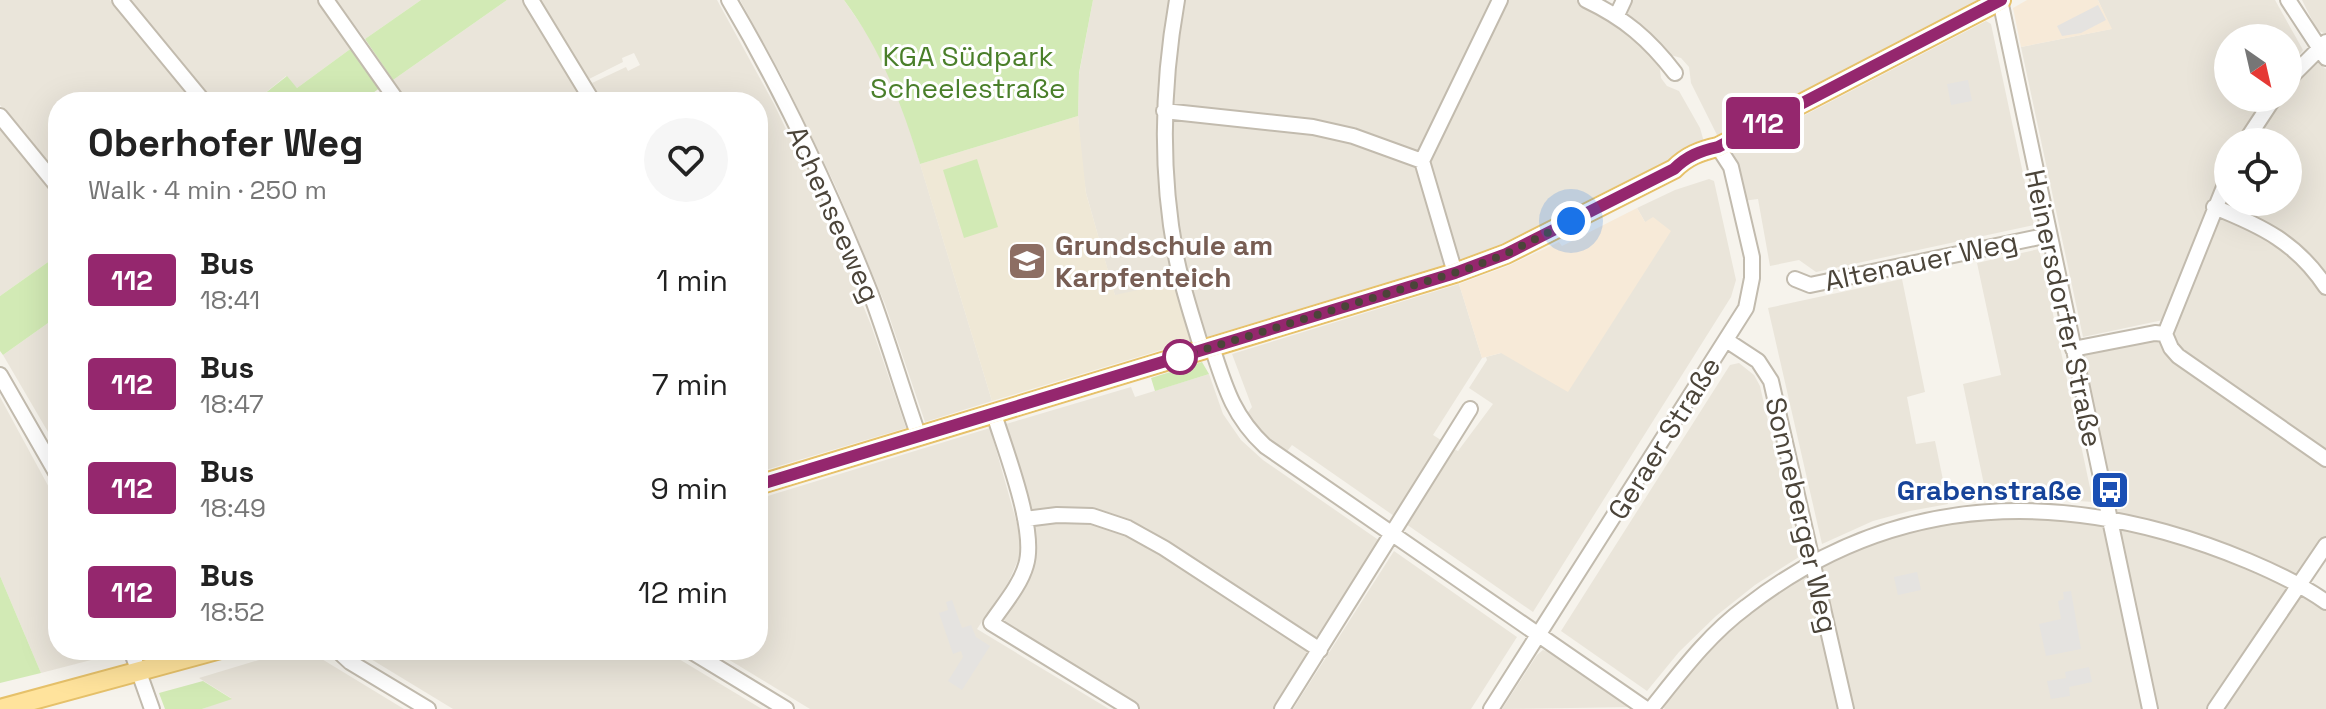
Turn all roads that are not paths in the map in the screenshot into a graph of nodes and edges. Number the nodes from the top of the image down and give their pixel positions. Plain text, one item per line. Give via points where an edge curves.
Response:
1 (120, 0) edge
2 (326, 0) edge
3 (531, 0) edge
4 (729, 0) edge
5 (1177, 0) edge
6 (1500, 0) edge
7 (1586, 0) edge
8 (1624, 0) edge
9 (2000, 0) edge
10 (2288, 0) edge
11 (1617, 15) junction
12 (2323, 49) edge
13 (2302, 68) edge
14 (1675, 73) dead end
15 (196, 92) edge
16 (391, 92) edge
17 (587, 92) edge
18 (1164, 111) junction
19 (0, 116) edge
20 (1718, 147) junction
21 (1422, 161) junction
22 (48, 175) edge
23 (2214, 207) edge
24 (2236, 216) edge
25 (2049, 235) junction
26 (1455, 273) junction
27 (1795, 279) dead end
28 (2326, 287) edge
29 (2165, 334) junction
30 (1726, 340) junction
31 (1207, 349) junction
32 (2073, 349) junction
33 (0, 375) edge
34 (1470, 409) dead end
35 (994, 414) junction
36 (919, 437) junction
37 (48, 459) edge
38 (2326, 459) edge
39 (768, 482) edge
40 (2109, 517) junction
41 (1025, 519) junction
42 (1394, 534) junction
43 (2326, 545) edge
44 (1814, 562) junction
45 (2298, 585) junction
46 (2326, 602) edge
47 (1540, 635) junction
48 (1320, 650) junction
49 (134, 660) edge
50 (183, 660) edge
51 (348, 660) edge
52 (705, 660) edge
53 (139, 673) junction
54 (0, 709) edge
55 (152, 709) edge
56 (428, 709) edge
57 (786, 709) edge
58 (1131, 709) edge
59 (1282, 709) edge
60 (1491, 709) edge
61 (1648, 709) edge
62 (1846, 709) edge
63 (2150, 709) edge
64 (2215, 709) edge

1 - 15 street
2 - 16 street
3 - 17 street
4 - 36 street, Achenseeweg via 825,187 870,294
5 - 18 street
6 - 21 street
7 - 11 street
8 - 11 street
9 - 20 main road
9 - 25 street, Heinersdorfer Straße
10 - 12 street
11 - 14 street
12 - 13 street
18 - 21 street via 1313,127
18 - 31 street via 1175,249
19 - 22 street
20 - 26 main road via 1697,152 1674,169 1506,254
20 - 30 street, Geraer Straße via 1731,167 1752,257 1746,308
21 - 26 street
23 - 29 street
24 - 28 street via 2291,245
25 - 27 street, Altenauer Weg via 1810,285
25 - 32 street, Heinersdorfer Straße
26 - 31 main road
29 - 32 street
29 - 38 street via 2178,356
30 - 44 street, Sonneberger Weg via 1758,361 1771,381
30 - 47 street, Geraer Straße
31 - 35 main road
31 - 42 street via 1231,405 1254,436
32 - 40 street, Heinersdorfer Straße
33 - 37 street
34 - 42 street
35 - 36 main road
35 - 41 street
36 - 39 main road
40 - 44 street via 1987,512 1922,520 1860,539
40 - 45 street via 2187,538
40 - 63 street, Heinersdorfer Straße
41 - 48 street via 1092,516 1128,528
41 - 58 street via 1027,564 991,623
42 - 47 street
42 - 48 street
43 - 45 street
44 - 61 street via 1714,635
44 - 62 street, Sonneberger Weg
45 - 46 street
45 - 64 street
47 - 60 street, Geraer Straße
47 - 61 street
48 - 59 street
49 - 53 street
50 - 53 main road
51 - 56 street
52 - 57 street
53 - 54 main road
53 - 55 street

